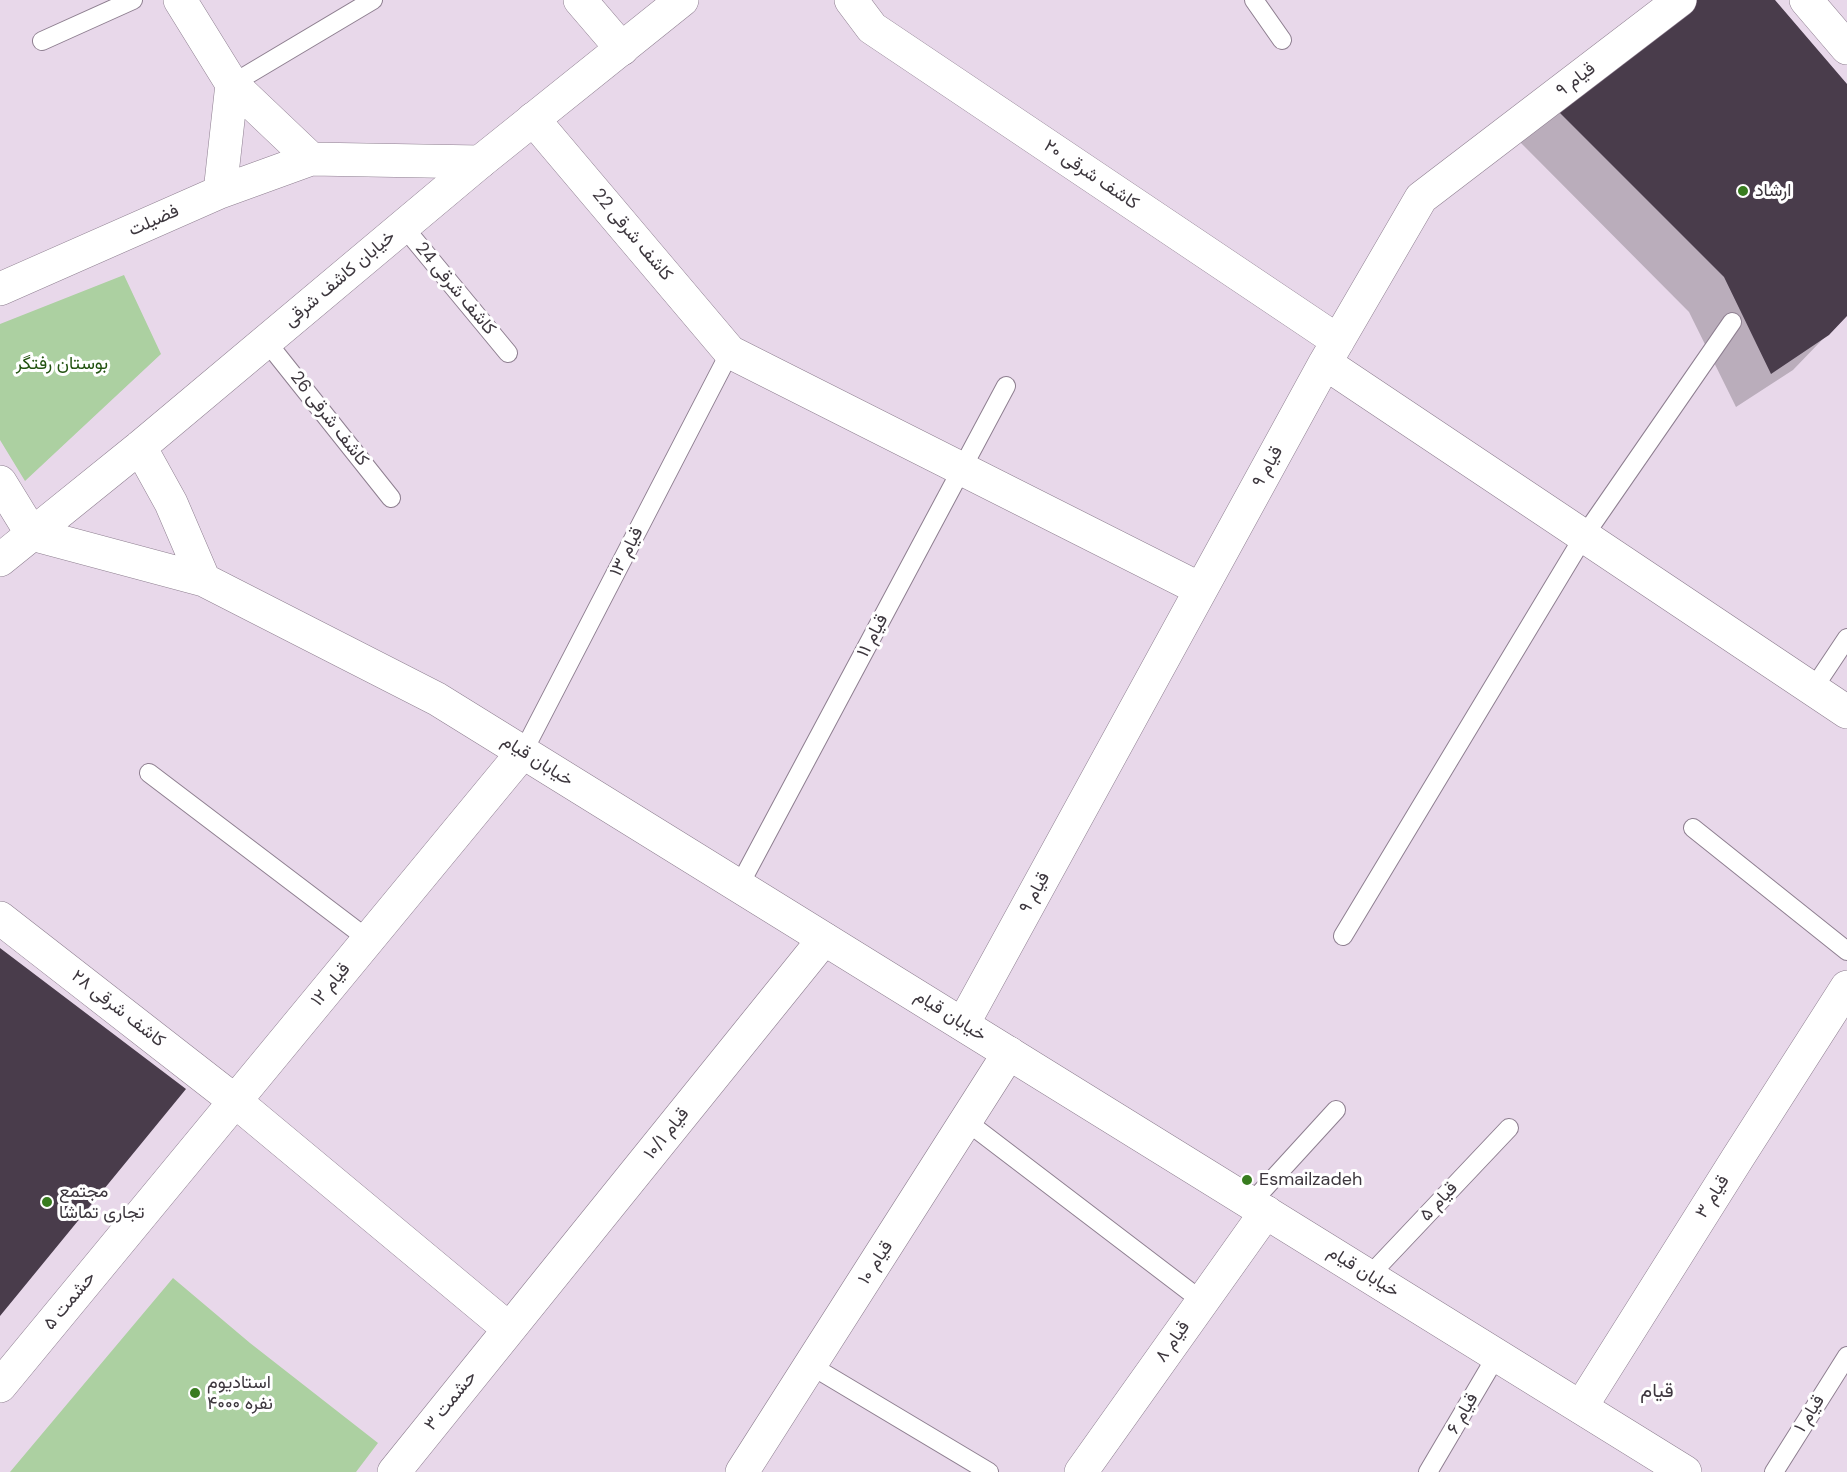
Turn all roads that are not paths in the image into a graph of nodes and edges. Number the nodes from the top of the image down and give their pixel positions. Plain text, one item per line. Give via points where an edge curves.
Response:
1 (133, 0) edge
2 (180, 0) edge
3 (373, 0) edge
4 (580, 0) edge
5 (682, 0) edge
6 (851, 0) edge
7 (1254, 0) edge
8 (1680, 0) edge
9 (1806, 0) edge
10 (1282, 40) dead end
11 (42, 41) dead end
12 (1847, 48) edge
13 (622, 49) junction
14 (232, 84) junction
15 (533, 119) junction
16 (311, 159) junction
17 (480, 162) junction
18 (220, 192) junction
19 (403, 226) junction
20 (0, 289) edge
21 (1732, 322) dead end
22 (266, 341) junction
23 (730, 351) junction
24 (1332, 352) junction
25 (508, 353) dead end
26 (1006, 386) dead end
27 (140, 447) junction
28 (963, 470) junction
29 (0, 482) edge
30 (391, 498) dead end
31 (32, 534) junction
32 (1584, 536) junction
33 (0, 560) edge
34 (204, 579) junction
35 (1200, 589) junction
36 (1847, 638) edge
37 (1813, 689) junction
38 (1847, 712) edge
39 (523, 752) junction
40 (149, 773) dead end
41 (1693, 828) dead end
42 (739, 886) junction
43 (0, 918) edge
44 (1343, 936) dead end
45 (824, 939) junction
46 (369, 940) junction
47 (1847, 951) edge
48 (1847, 987) edge
49 (963, 1024) junction
50 (1009, 1053) junction
51 (235, 1101) junction
52 (1336, 1110) dead end
53 (966, 1121) junction
54 (1509, 1128) dead end
55 (1258, 1208) junction
56 (140, 1217) joint
57 (1369, 1276) junction
58 (1202, 1301) junction
59 (509, 1329) junction
60 (1497, 1355) junction
61 (1847, 1356) edge
62 (810, 1365) junction
63 (0, 1386) edge
64 (1581, 1407) junction
65 (394, 1472) edge
66 (742, 1472) edge
67 (989, 1472) edge
68 (1081, 1472) edge
69 (1428, 1472) edge
70 (1685, 1472) edge
71 (1774, 1472) edge

1 - 11 lane
2 - 14 street
3 - 14 lane
4 - 13 street
5 - 13 street, خیابان کاشف شرقی
6 - 24 street, کاشف شرقی ۲۰ via 872,28
7 - 10 lane
8 - 24 street, قیام ۹ via 1421,198
9 - 12 street
13 - 15 street, خیابان کاشف شرقی
14 - 16 street
14 - 18 street
15 - 17 street, خیابان کاشف شرقی
15 - 23 street, کاشف شرقی 22
16 - 17 street, فضیلت
16 - 18 street, فضیلت
17 - 19 street, خیابان کاشف شرقی
18 - 20 street, فضیلت
19 - 22 street, خیابان کاشف شرقی
19 - 25 lane, کاشف شرقی 24
21 - 32 lane
22 - 27 street, خیابان کاشف شرقی
22 - 30 lane, کاشف شرقی 26
23 - 28 street
23 - 39 lane, قیام ۱۳
24 - 32 street, کاشف شرقی ۲۰
24 - 35 street, قیام ۹
26 - 28 lane, قیام ۱۱
27 - 31 street, خیابان کاشف شرقی
27 - 34 street via 171,503
28 - 35 street
28 - 42 lane, قیام ۱۱
29 - 31 street
31 - 33 street, خیابان کاشف شرقی
31 - 34 street, خیابان قیام
32 - 37 street, کاشف شرقی ۲۰
32 - 44 lane
34 - 39 street, خیابان قیام via 437,699
35 - 49 street, قیام ۹
36 - 37 lane
37 - 38 street, کاشف شرقی ۲۰
39 - 42 street, خیابان قیام
39 - 46 street, قیام ۱۲
40 - 46 lane
41 - 47 lane
42 - 45 street, خیابان قیام
43 - 51 street, کاشف شرقی ۲۸
45 - 49 street, خیابان قیام
45 - 59 street, قیام ۱۰/۱
46 - 51 street, قیام ۱۲
48 - 64 street, قیام ۳
49 - 50 street, خیابان قیام
50 - 53 street, قیام ۱۰
50 - 55 street, خیابان قیام
51 - 56 street, قیام ۱۲
51 - 59 street, کاشف شرقی ۲۸
52 - 55 lane
53 - 58 lane
53 - 62 street, قیام ۱۰
54 - 57 lane, قیام ۵
55 - 57 street, خیابان قیام
55 - 58 street, قیام ۸
56 - 63 street, حشمت ۵
57 - 60 street, خیابان قیام
58 - 68 street, قیام ۸
59 - 65 street, حشمت ۳
60 - 64 street, خیابان قیام
60 - 69 lane, قیام ۶
61 - 71 lane, قیام ۱
62 - 66 street, قیام ۱۰
62 - 67 lane
64 - 70 street, خیابان قیام

